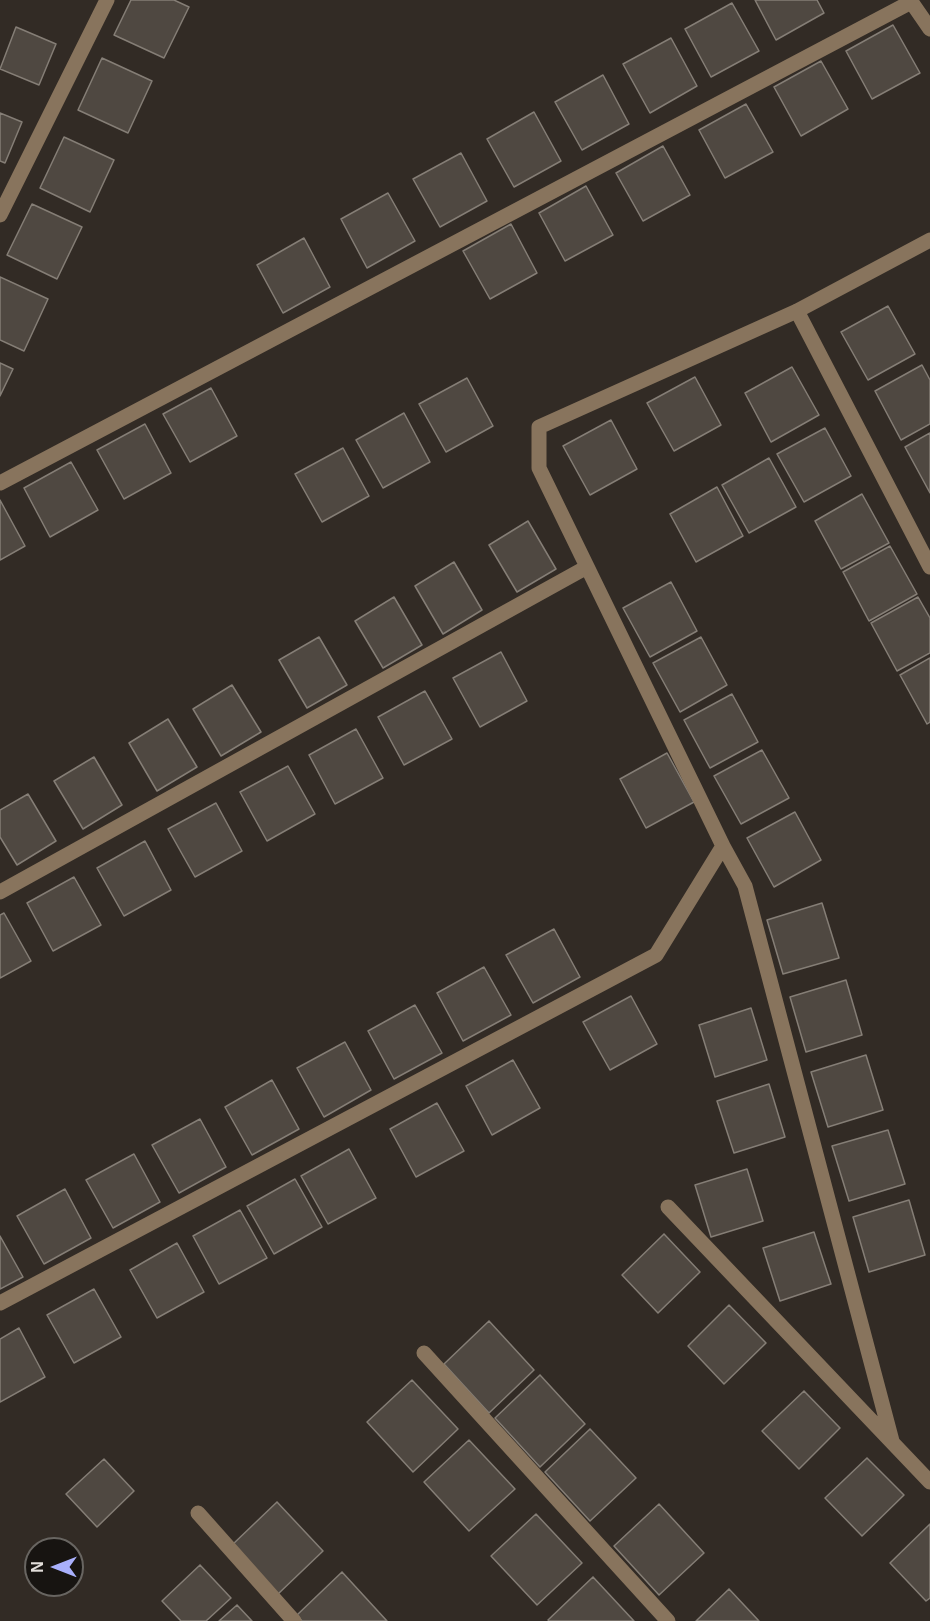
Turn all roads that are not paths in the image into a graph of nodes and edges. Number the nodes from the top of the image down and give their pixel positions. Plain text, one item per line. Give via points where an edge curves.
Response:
1 (107, 0) edge
2 (910, 1) edge
3 (930, 28) edge
4 (0, 215) edge
5 (930, 240) edge
6 (797, 312) junction
7 (0, 483) edge
8 (587, 567) junction
9 (930, 567) edge
10 (723, 846) junction
11 (0, 892) edge
12 (668, 1207) dead end
13 (0, 1303) edge
14 (424, 1353) dead end
15 (892, 1441) junction
16 (930, 1482) edge
17 (198, 1513) dead end
18 (294, 1621) edge
19 (668, 1621) edge

1 - 4 street
2 - 3 street
2 - 7 street
5 - 6 street
6 - 8 street via 539,427 539,468
6 - 9 street
8 - 10 street
8 - 11 street
10 - 13 street via 656,955
10 - 15 street via 745,886
12 - 15 street
14 - 19 street
15 - 16 street
17 - 18 street

